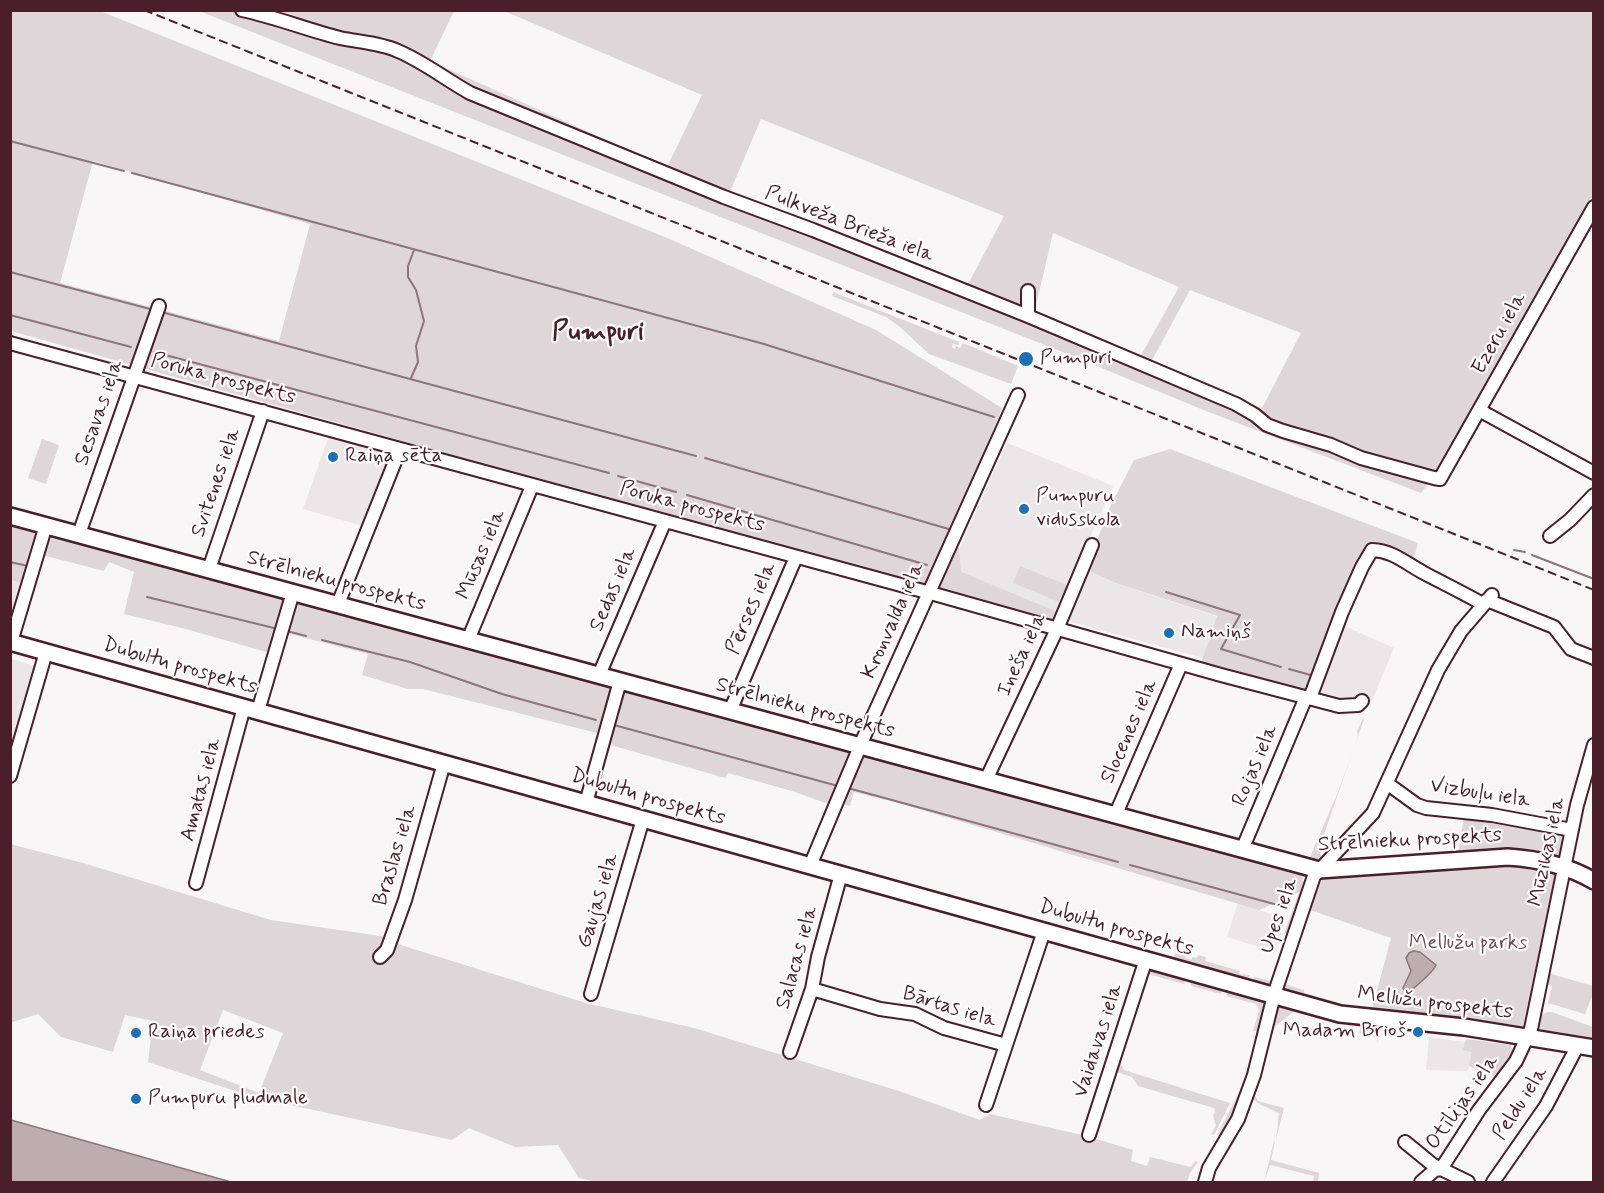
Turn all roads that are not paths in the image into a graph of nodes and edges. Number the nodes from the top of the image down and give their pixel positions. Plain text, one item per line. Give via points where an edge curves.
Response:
1 (242, 10) edge
2 (1593, 207) edge
3 (1028, 291) dead end
4 (159, 306) dead end
5 (1028, 316) junction
6 (10, 343) edge
7 (133, 376) junction
8 (1018, 395) dead end
9 (1479, 410) junction
10 (263, 411) junction
11 (400, 448) junction
12 (1451, 459) junction
13 (1418, 473) junction
14 (1593, 473) edge
15 (1440, 479) joint
16 (532, 486) junction
17 (1593, 495) edge
18 (10, 516) edge
19 (665, 521) junction
20 (46, 525) junction
21 (79, 534) junction
22 (1550, 536) dead end
23 (1092, 545) dead end
24 (796, 556) junction
25 (209, 569) junction
26 (293, 592) junction
27 (928, 593) junction
28 (1488, 600) junction
29 (338, 604) junction
30 (1057, 629) junction
31 (468, 640) junction
32 (11, 642) edge
33 (46, 652) junction
34 (1593, 658) edge
35 (1181, 664) junction
36 (598, 675) junction
37 (620, 681) junction
38 (1308, 698) junction
39 (1362, 701) dead end
40 (251, 709) junction
41 (730, 711) junction
42 (1593, 745) edge
43 (860, 746) junction
44 (444, 763) junction
45 (10, 776) edge
46 (986, 780) junction
47 (1388, 784) junction
48 (586, 803) junction
49 (1115, 816) junction
50 (644, 819) junction
51 (1572, 830) junction
52 (1242, 850) junction
53 (810, 866) junction
54 (1564, 867) junction
55 (1319, 870) junction
56 (841, 874) junction
57 (1593, 881) edge
58 (196, 883) dead end
59 (1044, 931) junction
60 (380, 957) dead end
61 (1146, 959) junction
62 (812, 989) junction
63 (591, 994) dead end
64 (1274, 995) junction
65 (1528, 1037) junction
66 (1006, 1045) junction
67 (1586, 1046) edge
68 (790, 1052) dead end
69 (986, 1106) dead end
70 (1089, 1136) dead end
71 (1405, 1142) dead end
72 (1441, 1169) junction
73 (1205, 1182) edge
74 (1421, 1182) edge
75 (1468, 1182) edge
76 (1493, 1182) edge

1 - 5 street, Pulkveža Brieža iela via 338,38 395,49 470,93
2 - 9 street, Ezeru iela
3 - 5 street
4 - 7 street, Sesavas iela
5 - 13 street, Pulkveža Brieža iela via 1236,404 1268,425 1361,458
6 - 7 street, Poruka prospekts
7 - 10 street, Poruka prospekts
7 - 21 street, Sesavas iela
8 - 27 street, Kronvalda iela
9 - 12 street, Ezeru iela
9 - 14 street
10 - 11 street, Poruka prospekts
10 - 25 street, Svitenes iela
11 - 16 street, Poruka prospekts
11 - 29 street
12 - 13 street
12 - 15 street, Ezeru iela
13 - 15 street, Pulkveža Brieža iela
16 - 19 street, Poruka prospekts
16 - 31 street, Mūsas iela
17 - 22 street
18 - 20 main road, Strēlnieku prospekts
19 - 24 street, Poruka prospekts
19 - 36 street, Sedas iela
20 - 21 main road, Strēlnieku prospekts
20 - 32 street
21 - 25 main road, Strēlnieku prospekts
23 - 30 street, Ineša iela
24 - 27 street, Poruka prospekts
24 - 41 street, Pērses iela
25 - 26 main road, Strēlnieku prospekts
26 - 29 main road, Strēlnieku prospekts
26 - 40 street, Amatas iela
27 - 30 street, Poruka prospekts
27 - 43 street, Kronvalda iela
28 - 34 street via 1554,627 1571,650
28 - 38 street, Rojas iela via 1420,571 1385,550 1372,550
28 - 47 street, Upes iela via 1461,631 1438,670
29 - 31 main road, Strēlnieku prospekts
30 - 35 street, Poruka prospekts
30 - 46 street, Ineša iela
31 - 36 main road, Strēlnieku prospekts
32 - 33 main road, Dubultu prospekts
33 - 40 main road, Dubultu prospekts
33 - 45 street
35 - 38 street, Poruka prospekts
35 - 49 street, Slocenes iela
36 - 37 main road, Strēlnieku prospekts
37 - 41 main road, Strēlnieku prospekts
37 - 48 street
38 - 39 street, Poruka prospekts via 1346,707
38 - 52 street, Rojas iela
40 - 44 main road, Dubultu prospekts
40 - 58 street, Amatas iela
41 - 43 main road, Strēlnieku prospekts
42 - 51 street, Mūzikas iela
43 - 46 main road, Strēlnieku prospekts
43 - 53 street, Kronvalda iela
44 - 48 main road, Dubultu prospekts
44 - 60 street, Braslas iela via 405,900 387,950
46 - 49 main road, Strēlnieku prospekts
47 - 51 street, Vizbuļu iela via 1426,808
47 - 55 street, Upes iela via 1369,818
48 - 50 main road, Dubultu prospekts
49 - 52 main road, Strēlnieku prospekts
50 - 53 main road, Dubultu prospekts
50 - 63 street, Gaujas iela
51 - 54 street, Mūzikas iela
52 - 55 main road, Strēlnieku prospekts
53 - 56 main road, Dubultu prospekts
54 - 55 main road, Strēlnieku prospekts via 1532,858 1508,857
54 - 57 main road, Strēlnieku prospekts
54 - 65 street, Mūzikas iela
55 - 64 street, Upes iela
56 - 59 main road, Dubultu prospekts
56 - 62 street, Salacas iela
59 - 61 main road, Dubultu prospekts
59 - 66 street
61 - 64 main road, Dubultu prospekts
61 - 70 street, Vaidavas iela
62 - 66 street, Bārtas iela via 880,1009 915,1014 944,1028
62 - 68 street, Salacas iela
64 - 65 main road, Mellužu prospekts via 1340,1014
64 - 73 street, Upes iela via 1245,1101
65 - 67 main road, Mellužu prospekts
65 - 72 street, Otīlijas iela via 1516,1061
66 - 69 street
67 - 76 street, Peldu iela
71 - 72 street
72 - 74 street, Otīlijas iela
72 - 75 street

